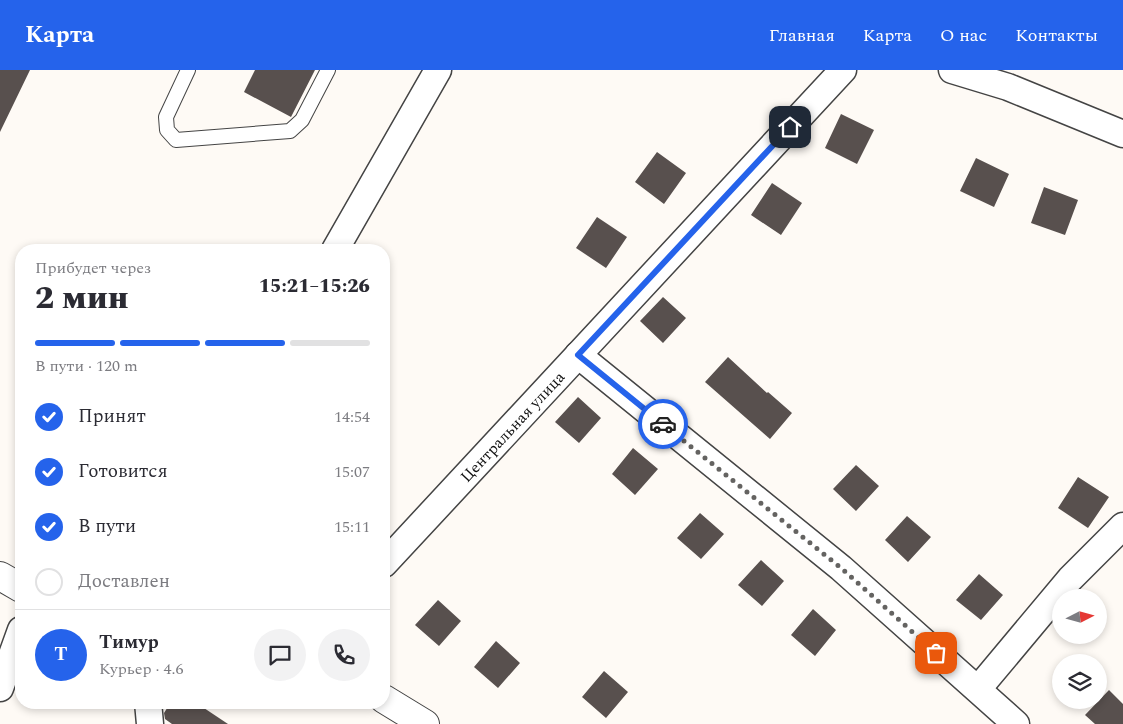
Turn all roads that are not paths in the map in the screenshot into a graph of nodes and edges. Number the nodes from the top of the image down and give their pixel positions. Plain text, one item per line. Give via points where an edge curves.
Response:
1 (188, 70) edge
2 (328, 70) edge
3 (438, 70) edge
4 (843, 70) edge
5 (952, 70) edge
6 (1014, 79) edge
7 (1123, 134) edge
8 (338, 244) edge
9 (578, 355) junction
10 (1123, 526) edge
11 (390, 558) edge
12 (0, 576) edge
13 (15, 585) edge
14 (15, 647) edge
15 (0, 688) edge
16 (978, 689) junction
17 (390, 703) edge
18 (149, 709) edge
19 (150, 724) edge
20 (424, 724) edge
21 (1016, 724) edge

1 - 2 lane via 166,117 167,130 176,140 290,131 302,120
3 - 8 street
4 - 9 street, Центральная улица
5 - 6 street
6 - 7 street
9 - 11 street, Центральная улица
9 - 16 street via 841,568
10 - 16 street via 1070,579
12 - 13 street
14 - 15 street
16 - 21 street
17 - 20 street
18 - 19 street

